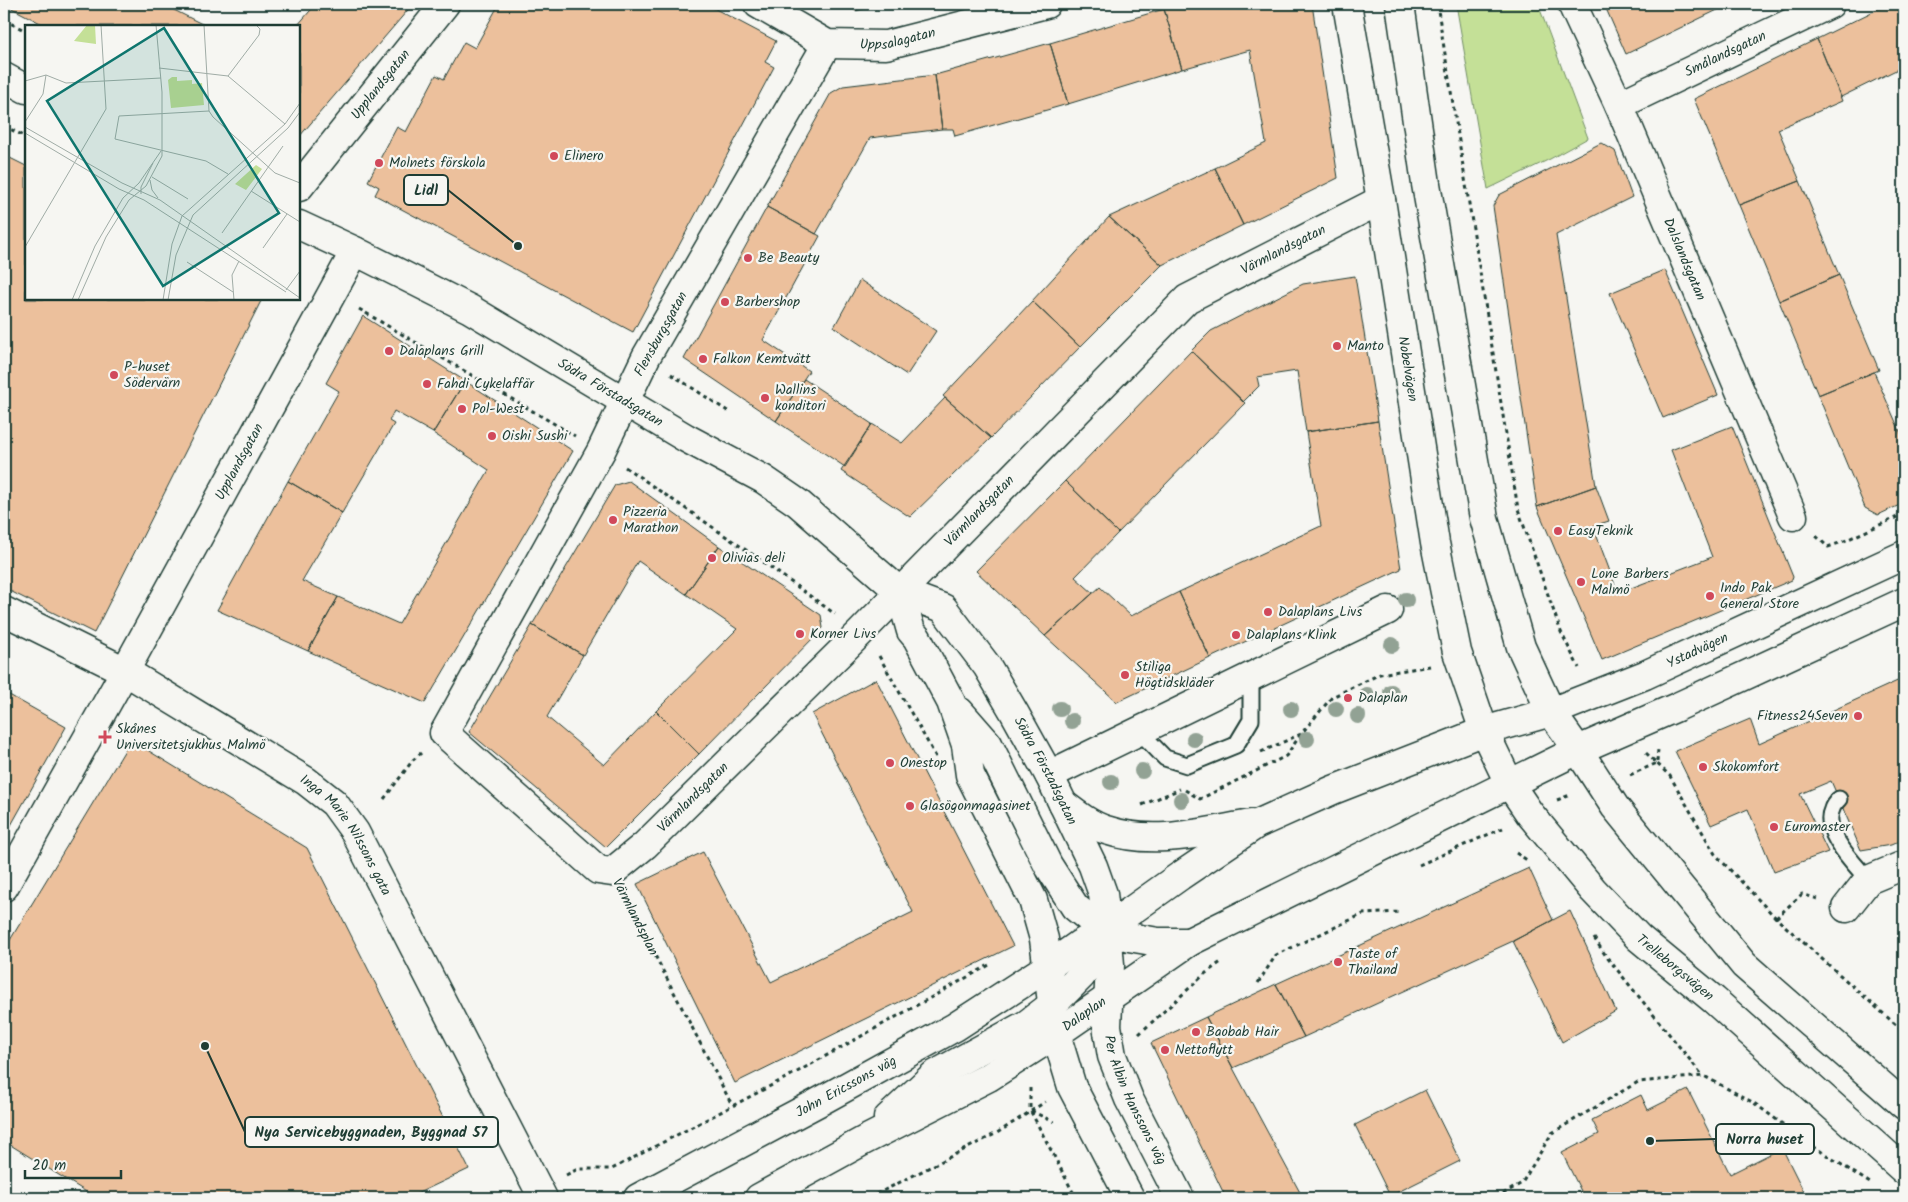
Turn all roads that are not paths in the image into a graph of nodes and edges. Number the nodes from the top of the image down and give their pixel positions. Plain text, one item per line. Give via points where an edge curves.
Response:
1 (445, 4) edge
2 (758, 4) edge
3 (1046, 4) edge
4 (1347, 4) edge
5 (1400, 4) edge
6 (1572, 4) edge
7 (1830, 4) edge
8 (826, 44) junction
9 (4, 77) edge
10 (25, 88) edge
11 (1619, 106) junction
12 (300, 187) edge
13 (1381, 200) junction
14 (300, 226) edge
15 (355, 251) junction
16 (625, 402) junction
17 (1793, 516) road end
18 (1904, 555) edge
19 (900, 592) junction
20 (1904, 602) edge
21 (1388, 610) dead end
22 (4, 611) edge
23 (124, 671) junction
24 (1251, 677) junction
25 (951, 702) junction
26 (1551, 712) junction
27 (1140, 731) junction
28 (1484, 731) junction
29 (444, 732) joint
30 (1578, 750) junction
31 (1049, 774) junction
32 (1509, 783) junction
33 (1839, 799) dead end
34 (1063, 803) junction
35 (1257, 824) junction
36 (1904, 865) edge
37 (612, 872) joint
38 (1868, 880) junction
39 (4, 886) edge
40 (1846, 908) road end
41 (1107, 928) junction
42 (1189, 942) junction
43 (1049, 966) junction
44 (1108, 997) junction
45 (1052, 1005) junction
46 (1056, 1034) junction
47 (1904, 1105) edge
48 (865, 1140) junction
49 (1904, 1170) edge
50 (540, 1194) edge
51 (638, 1198) edge
52 (759, 1198) edge
53 (1130, 1198) edge
54 (1180, 1198) edge

1 - 12 street, Upplandsgatan
2 - 8 street, Uppsalagatan
3 - 8 street, Uppsalagatan via 886,45
4 - 13 street, Nobelvägen
5 - 26 street via 1426,184 1484,518 1521,647
6 - 11 street, Dalslandsgatan
7 - 11 street, Smålandsgatan
8 - 16 street, Flensburgsgatan via 646,357
9 - 10 street
11 - 17 street, Dalslandsgatan
13 - 19 street, Värmlandsgatan via 1187,299
13 - 28 street, Nobelvägen via 1435,543 1457,652
14 - 15 street, Södra Förstadsgatan
15 - 16 street, Södra Förstadsgatan via 470,309
15 - 23 street, Upplandsgatan
16 - 19 street, Södra Förstadsgatan via 763,479 798,503
16 - 29 street, Flensburgsgatan via 601,451
18 - 26 street, Ystadvägen via 1645,675
19 - 25 street via 911,631
19 - 31 street, Södra Förstadsgatan via 943,608 988,666
19 - 37 street, Värmlandsgatan via 645,845
20 - 30 street
21 - 24 street
22 - 23 street, Inga Marie Nilssons gata
23 - 39 street, Upplandsgatan
23 - 50 street, Inga Marie Nilssons gata via 306,781 334,803 355,832
24 - 27 street
24 - 27 lane via 1251,720 1236,744 1187,765 1164,758
25 - 41 street via 988,744 1048,864 1075,907
25 - 43 street via 966,744 970,775 1033,900
26 - 28 street, Ystadvägen
26 - 30 street
27 - 31 street
28 - 32 street, Trelleborgsvägen
28 - 35 street via 1333,790
29 - 37 street, Värmlandsplan via 598,870
30 - 32 street
30 - 47 street via 1620,814 1744,965
31 - 34 street, Södra Förstadsgatan
32 - 42 street, Dalaplan
32 - 49 street, Trelleborgsvägen via 1530,814 1593,890 1639,938 1714,1000
33 - 38 lane via 1830,816 1834,835
34 - 35 street via 1105,830 1150,838
34 - 41 street, Södra Förstadsgatan via 1103,894
35 - 41 street
36 - 38 street
38 - 40 street
41 - 42 street via 1158,942
41 - 43 street
41 - 44 street, Södra Förstadsgatan
41 - 45 street via 1096,956
42 - 44 street, Dalaplan
43 - 45 street
43 - 51 street, John Ericssons väg via 955,1027
44 - 46 street, Dalaplan
44 - 54 street, Per Albin Hanssons väg via 1107,1026 1112,1056 1129,1098
45 - 46 street
45 - 48 street via 1027,1024 934,1075
46 - 48 street via 989,1077
46 - 53 street via 1072,1087
48 - 52 street

